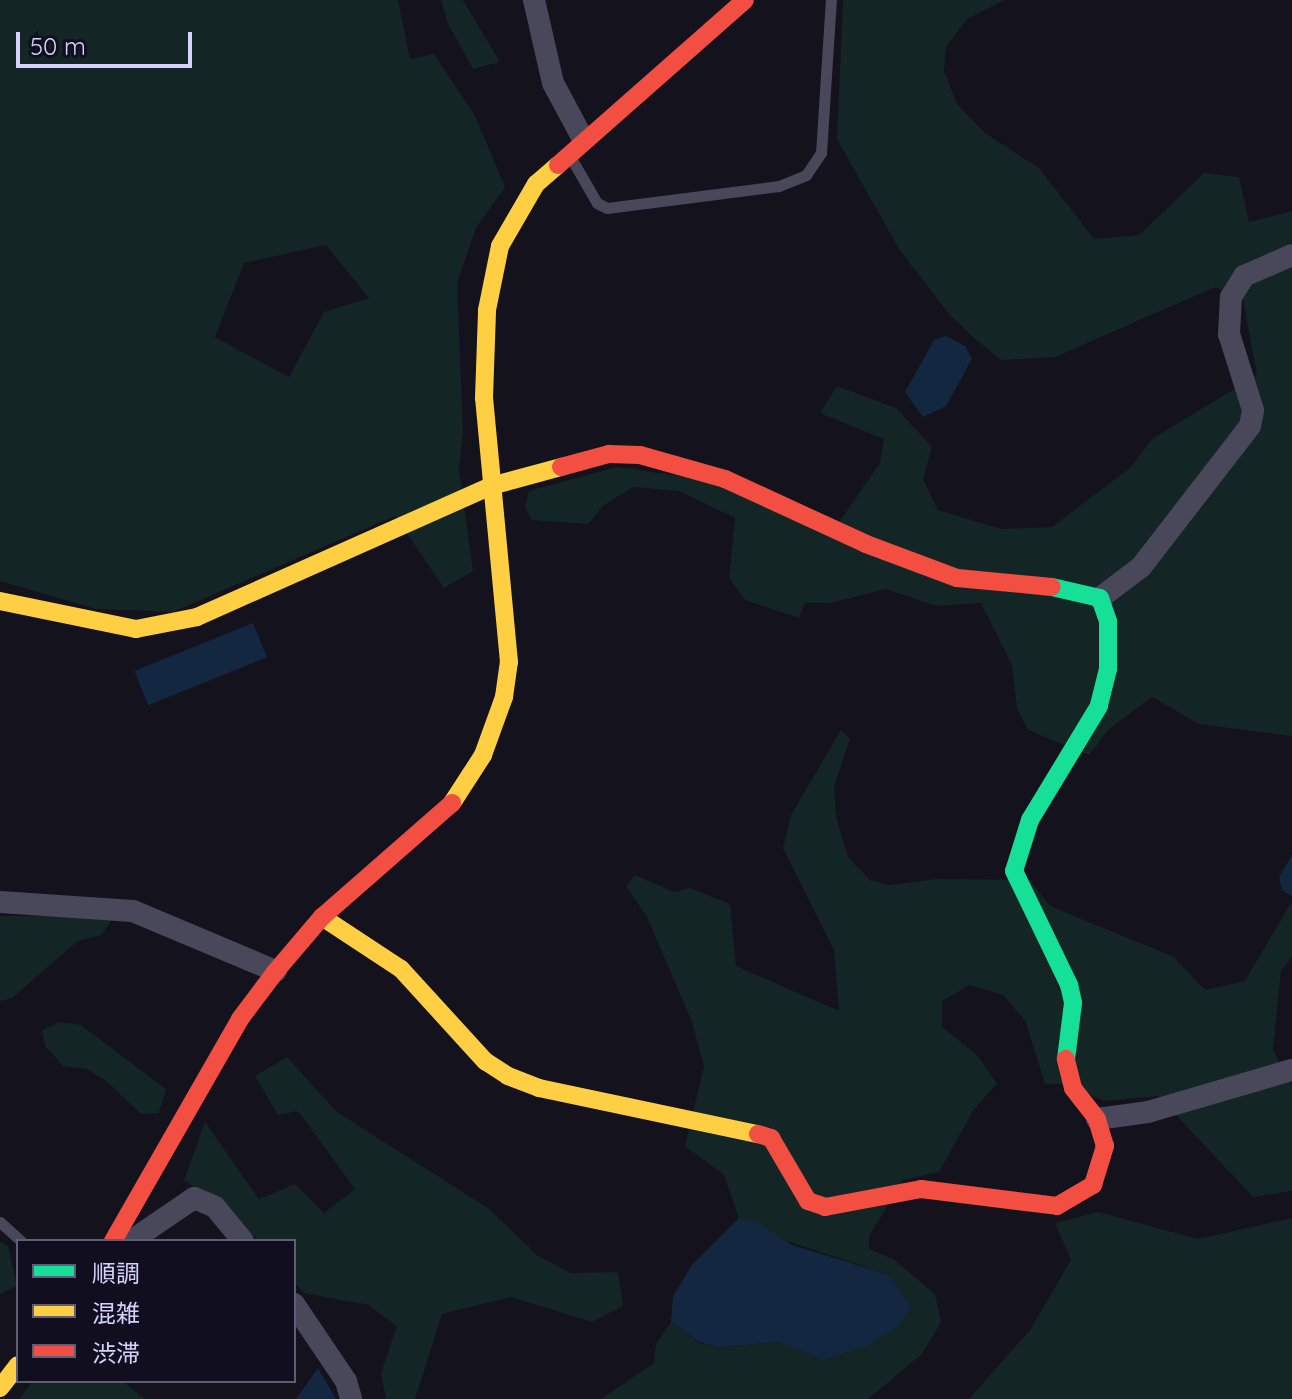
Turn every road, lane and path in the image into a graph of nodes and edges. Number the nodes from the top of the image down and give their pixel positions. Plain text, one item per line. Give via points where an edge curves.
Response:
1 (534, 0) edge
2 (745, 0) edge
3 (831, 0) edge
4 (576, 147) junction
5 (1292, 255) edge
6 (491, 486) junction
7 (1100, 598) junction
8 (0, 601) edge
9 (0, 902) edge
10 (322, 917) junction
11 (276, 971) junction
12 (1292, 1070) edge
13 (1097, 1119) junction
14 (0, 1222) edge
15 (19, 1239) edge
16 (114, 1239) edge
17 (134, 1239) edge
18 (241, 1239) edge
19 (296, 1307) edge
20 (16, 1368) edge
21 (0, 1388) edge
22 (351, 1399) edge

1 - 4 street
2 - 4 street
3 - 4 lane via 821,153 806,175 779,186 607,208 597,203
4 - 6 street via 536,184 517,211 494,272 484,398
5 - 7 street via 1244,276 1231,297 1229,334 1253,410 1250,426 1141,567
6 - 7 street via 584,459 640,455 725,479 866,544 957,578 1079,589
6 - 8 street via 197,617 136,629
6 - 10 street via 508,650 496,726 468,783 451,804
7 - 13 street via 1108,621 1108,669 1099,706 1030,820 1014,871 1069,985 1073,1003 1066,1058 1073,1088
9 - 11 street via 133,911
10 - 11 street
10 - 13 street via 401,969 485,1061 508,1076 539,1088 686,1121 716,1122 771,1138 808,1201 825,1207 921,1189 1057,1206 1093,1185 1102,1169 1105,1146
11 - 16 street via 240,1019
12 - 13 street via 1148,1112
14 - 15 lane
17 - 18 street via 194,1198 215,1207
19 - 22 street via 346,1381
20 - 21 street

